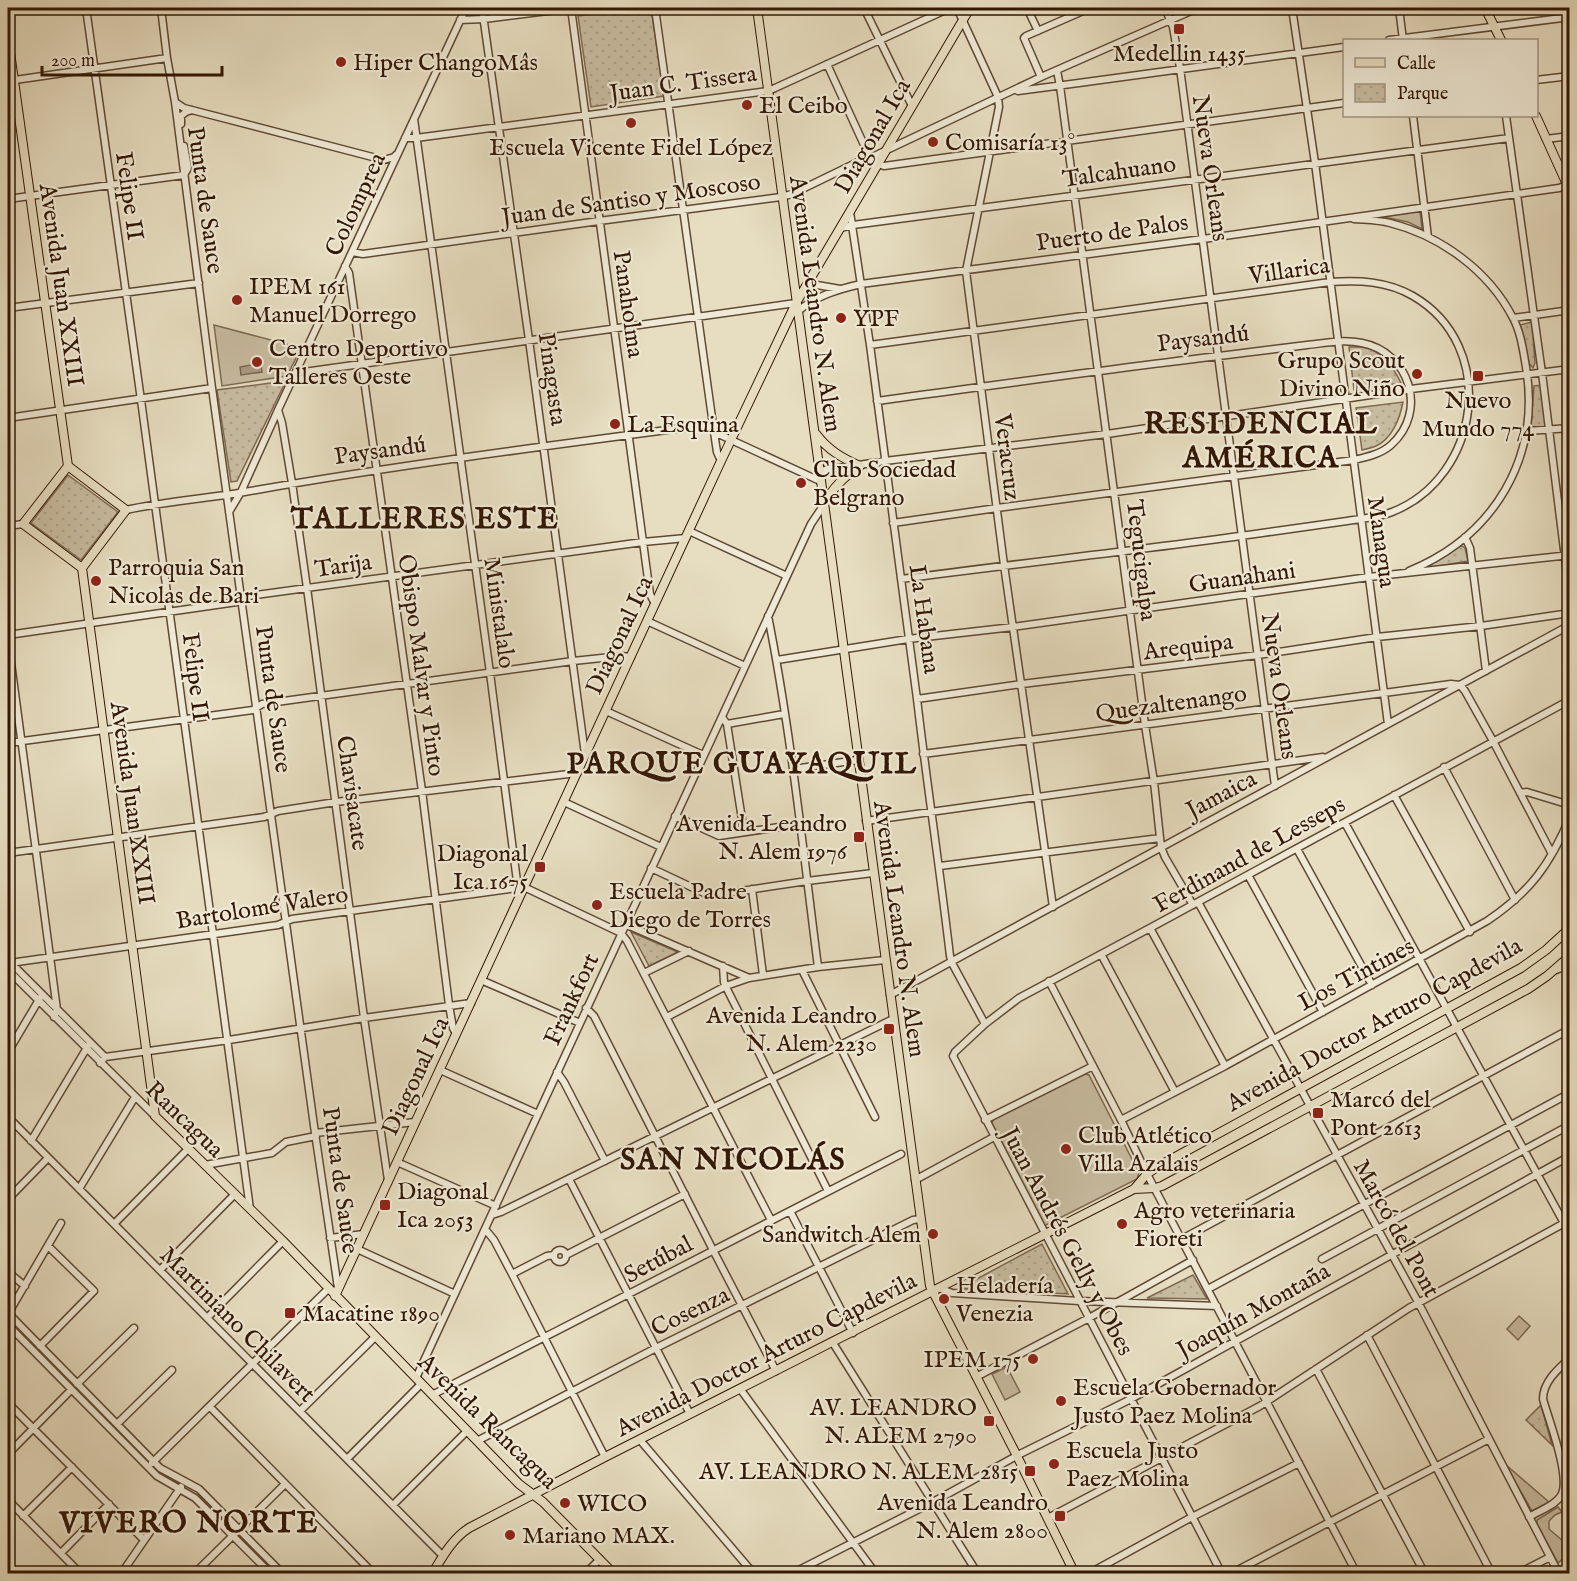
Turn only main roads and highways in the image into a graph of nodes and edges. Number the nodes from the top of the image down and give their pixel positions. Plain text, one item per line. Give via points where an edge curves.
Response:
1 (757, 8) edge
2 (970, 8) edge
3 (1485, 8) edge
4 (8, 38) edge
5 (1500, 39) edge
6 (11, 80) edge
7 (1536, 117) edge
8 (1568, 188) edge
9 (796, 308) junction
10 (815, 433) junction
11 (68, 466) junction
12 (823, 506) junction
13 (81, 568) junction
14 (1569, 928) edge
15 (1569, 956) edge
16 (155, 1116) joint
17 (1134, 1189) junction
18 (935, 1290) junction
19 (337, 1292) junction
20 (534, 1494) junction
21 (437, 1571) edge
22 (614, 1574) edge
23 (1075, 1574) edge

1 - 9 main road, Avenida Leandro N. Alem
2 - 9 main road, Diagonal Ica
3 - 5 main road
4 - 6 main road, Avenida Juan XXIII
6 - 11 main road, Avenida Juan XXIII
7 - 8 main road
9 - 10 main road, Avenida Leandro N. Alem
9 - 19 main road, Diagonal Ica via 521,887 519,899
10 - 12 main road, Avenida Leandro N. Alem
10 - 12 main road via 836,455 860,466 835,486
11 - 13 main road via 126,510
11 - 13 main road via 23,524
12 - 18 main road, Avenida Leandro N. Alem via 930,1286
13 - 16 main road, Avenida Juan XXIII
14 - 17 main road, Avenida Doctor Arturo Capdevila via 1521,968 1157,1167
15 - 17 main road, Avenida Doctor Arturo Capdevila via 1528,989 1457,1028 1162,1186
16 - 19 main road, Rancagua
17 - 18 main road, Avenida Doctor Arturo Capdevila
18 - 20 main road, Avenida Doctor Arturo Capdevila
18 - 23 main road, Avenida Leandro N. Alem
19 - 20 main road, Avenida Rancagua via 477,1442
20 - 21 main road, Avenida Doctor Arturo Capdevila via 463,1533 443,1556
20 - 22 main road, Avenida Rancagua

